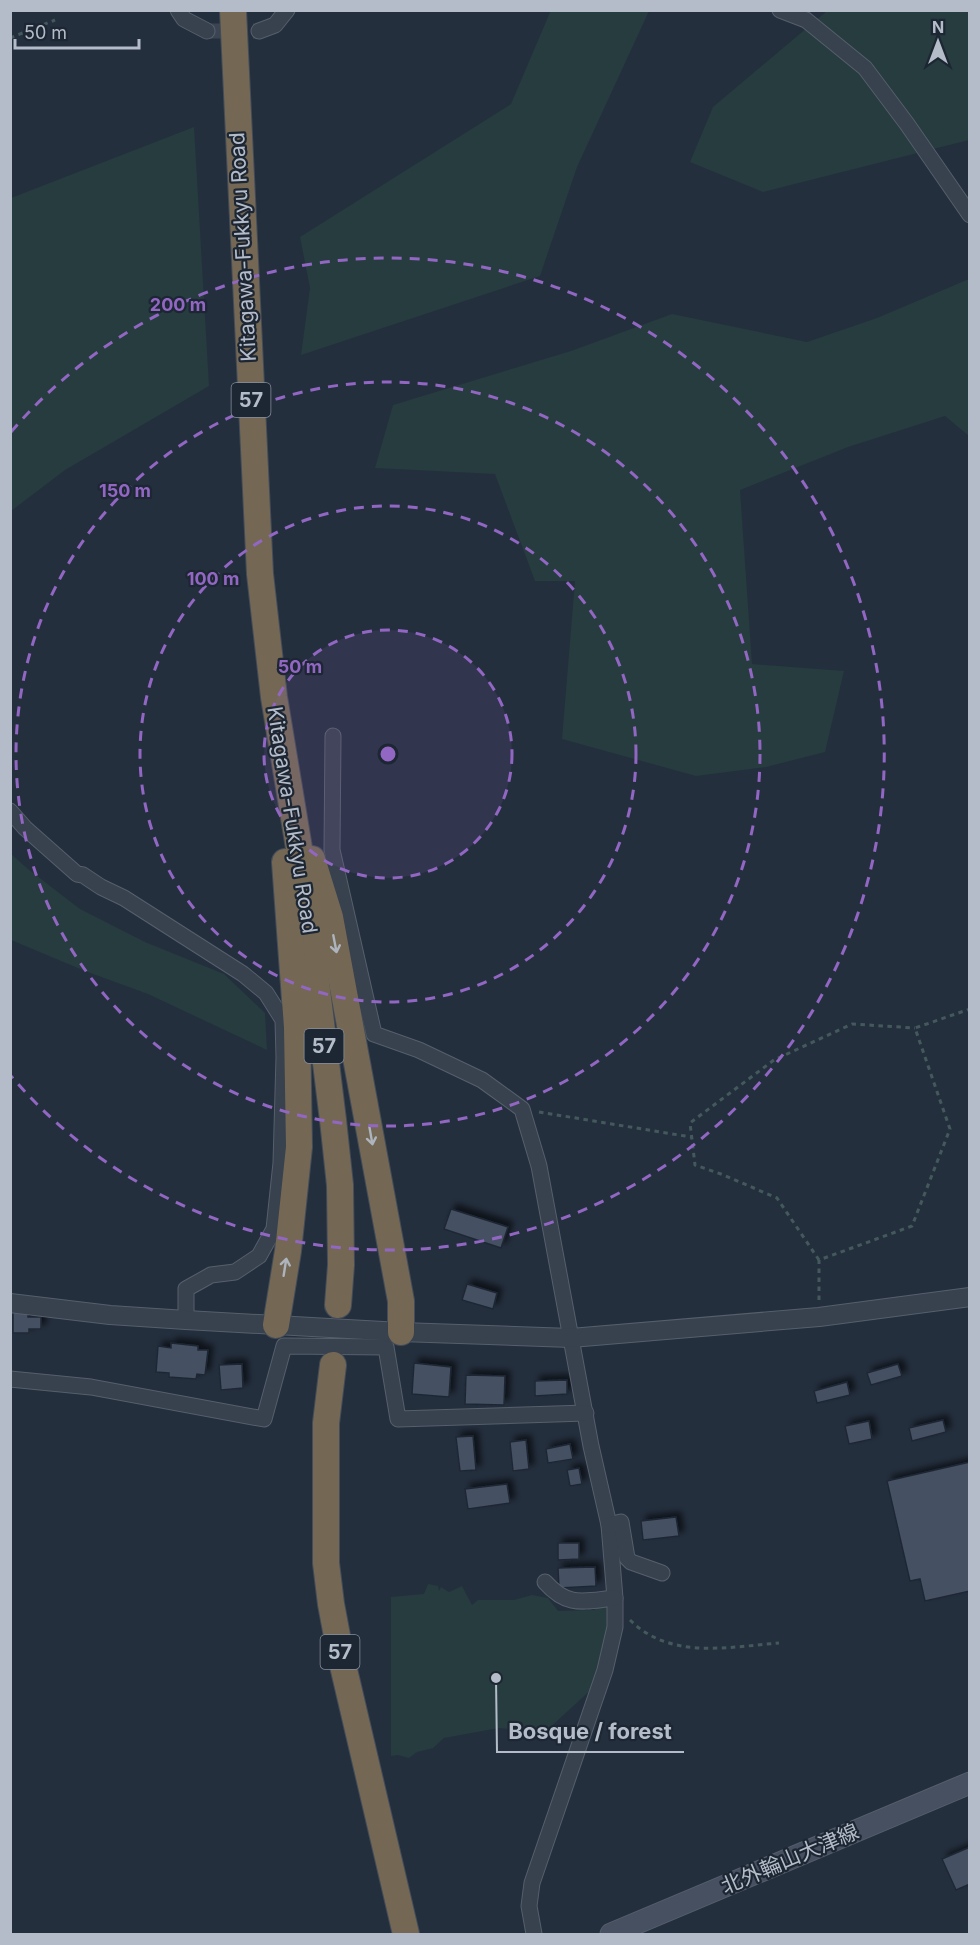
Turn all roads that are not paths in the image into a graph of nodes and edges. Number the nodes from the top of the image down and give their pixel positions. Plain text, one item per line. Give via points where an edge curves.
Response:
1 (178, 10) edge
2 (233, 10) edge
3 (287, 10) edge
4 (780, 10) edge
5 (207, 31) tunnel mouth
6 (259, 31) tunnel mouth
7 (969, 215) edge
8 (333, 736) dead end
9 (289, 788) junction
10 (10, 811) edge
11 (969, 1297) edge
12 (10, 1303) edge
13 (338, 1305) dead end
14 (186, 1320) junction
15 (276, 1325) junction
16 (401, 1332) junction
17 (571, 1338) junction
18 (333, 1365) dead end
19 (10, 1379) edge
20 (586, 1413) junction
21 (609, 1525) junction
22 (662, 1573) dead end
23 (545, 1582) dead end
24 (616, 1602) junction
25 (969, 1783) edge
26 (405, 1935) edge
27 (534, 1935) edge
28 (611, 1935) edge

1 - 5 street via 184,19
2 - 9 highway, Kitagawa-Fukkyu Road / 57 via 260,574
3 - 6 street via 275,26
4 - 7 street via 806,20 865,68
8 - 17 street via 332,850 374,1034 482,1080 522,1109 539,1166
9 - 13 highway, Kitagawa-Fukkyu Road / 57 via 340,1185
15 -> 9 highway via 299,1147 297,1028 285,870
9 -> 16 highway via 330,917 401,1301
10 - 14 street via 77,874 124,898 243,974 266,993 283,1020 281,1163 274,1229 259,1256 235,1272 211,1275 186,1289
11 - 17 street via 819,1317
12 - 14 street
14 - 15 street
15 - 16 street
16 - 17 street
17 - 20 street
18 - 26 highway, 57 via 326,1423 326,1563 341,1657
19 - 20 street via 91,1386 264,1419 284,1346 386,1347 398,1419
20 - 21 street
21 - 22 street via 621,1522 631,1562
21 - 24 street
23 - 24 street via 564,1599
24 - 27 street via 605,1671 532,1883 529,1906
25 - 28 main road, 北外輪山大津線

